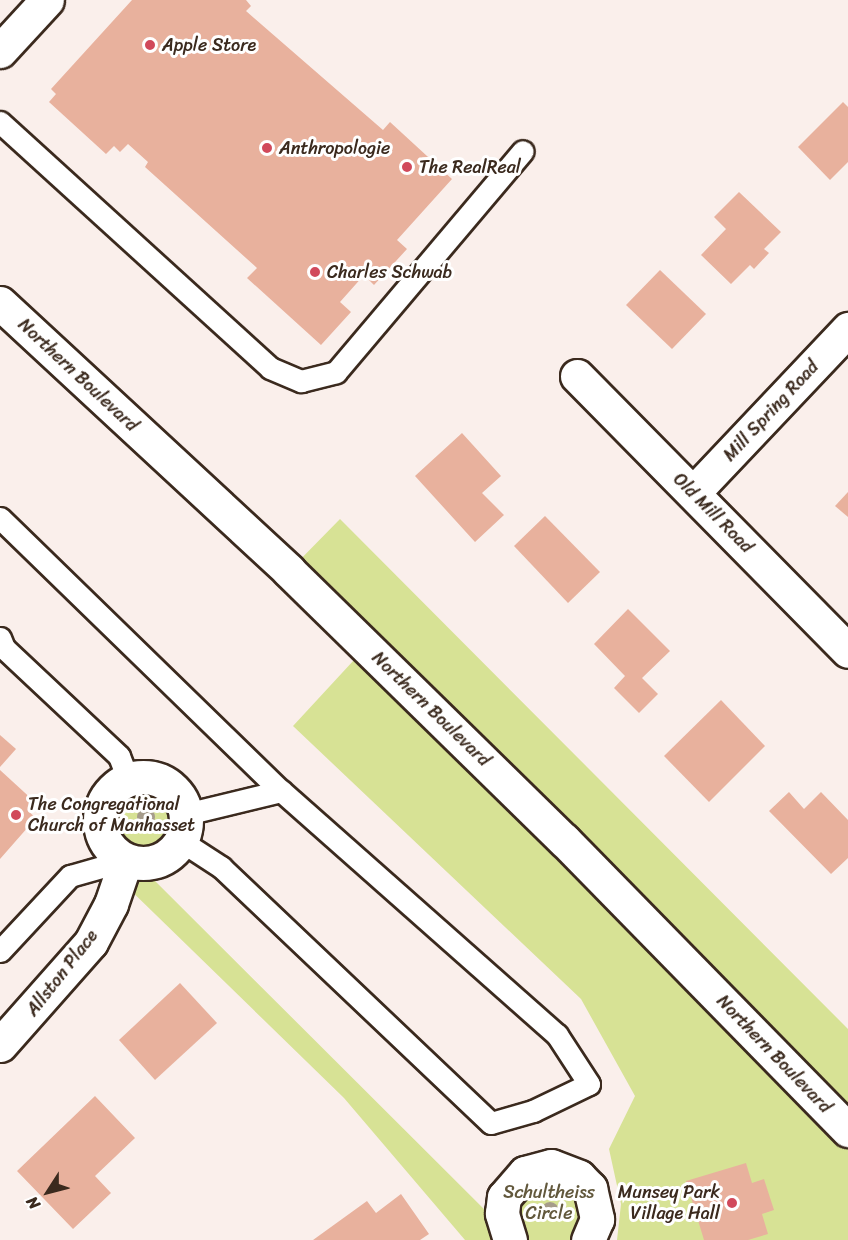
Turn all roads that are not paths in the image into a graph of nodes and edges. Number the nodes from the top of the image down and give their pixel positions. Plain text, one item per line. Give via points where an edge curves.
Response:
1 (47, 0) edge
2 (0, 51) edge
3 (0, 122) edge
4 (523, 151) dead end
5 (0, 303) edge
6 (848, 329) edge
7 (578, 376) dead end
8 (693, 493) junction
9 (0, 518) edge
10 (0, 638) edge
11 (848, 651) edge
12 (128, 779) junction
13 (281, 791) junction
14 (184, 828) junction
15 (126, 860) junction
16 (0, 951) edge
17 (0, 1046) edge
18 (848, 1130) edge
19 (510, 1240) edge
20 (588, 1240) edge

1 - 2 street
3 - 4 lane via 270,368 301,381 336,372
5 - 18 street, Northern Boulevard via 305,586 564,840
6 - 8 street, Mill Spring Road
7 - 8 street, Old Mill Road
8 - 11 street, Old Mill Road
9 - 13 lane
10 - 12 lane via 4,648 119,756
12 - 14 street via 141,777 165,783 182,801
12 - 15 street via 106,797 100,811 104,841
13 - 14 lane
13 - 14 lane via 557,1035 589,1084 533,1111 491,1123
14 - 15 street via 168,855 151,863
15 - 16 lane via 70,876
15 - 17 street, Allston Place via 111,904 91,942
19 - 20 street via 502,1213 504,1197 525,1173 551,1166 565,1168 590,1188 597,1219

